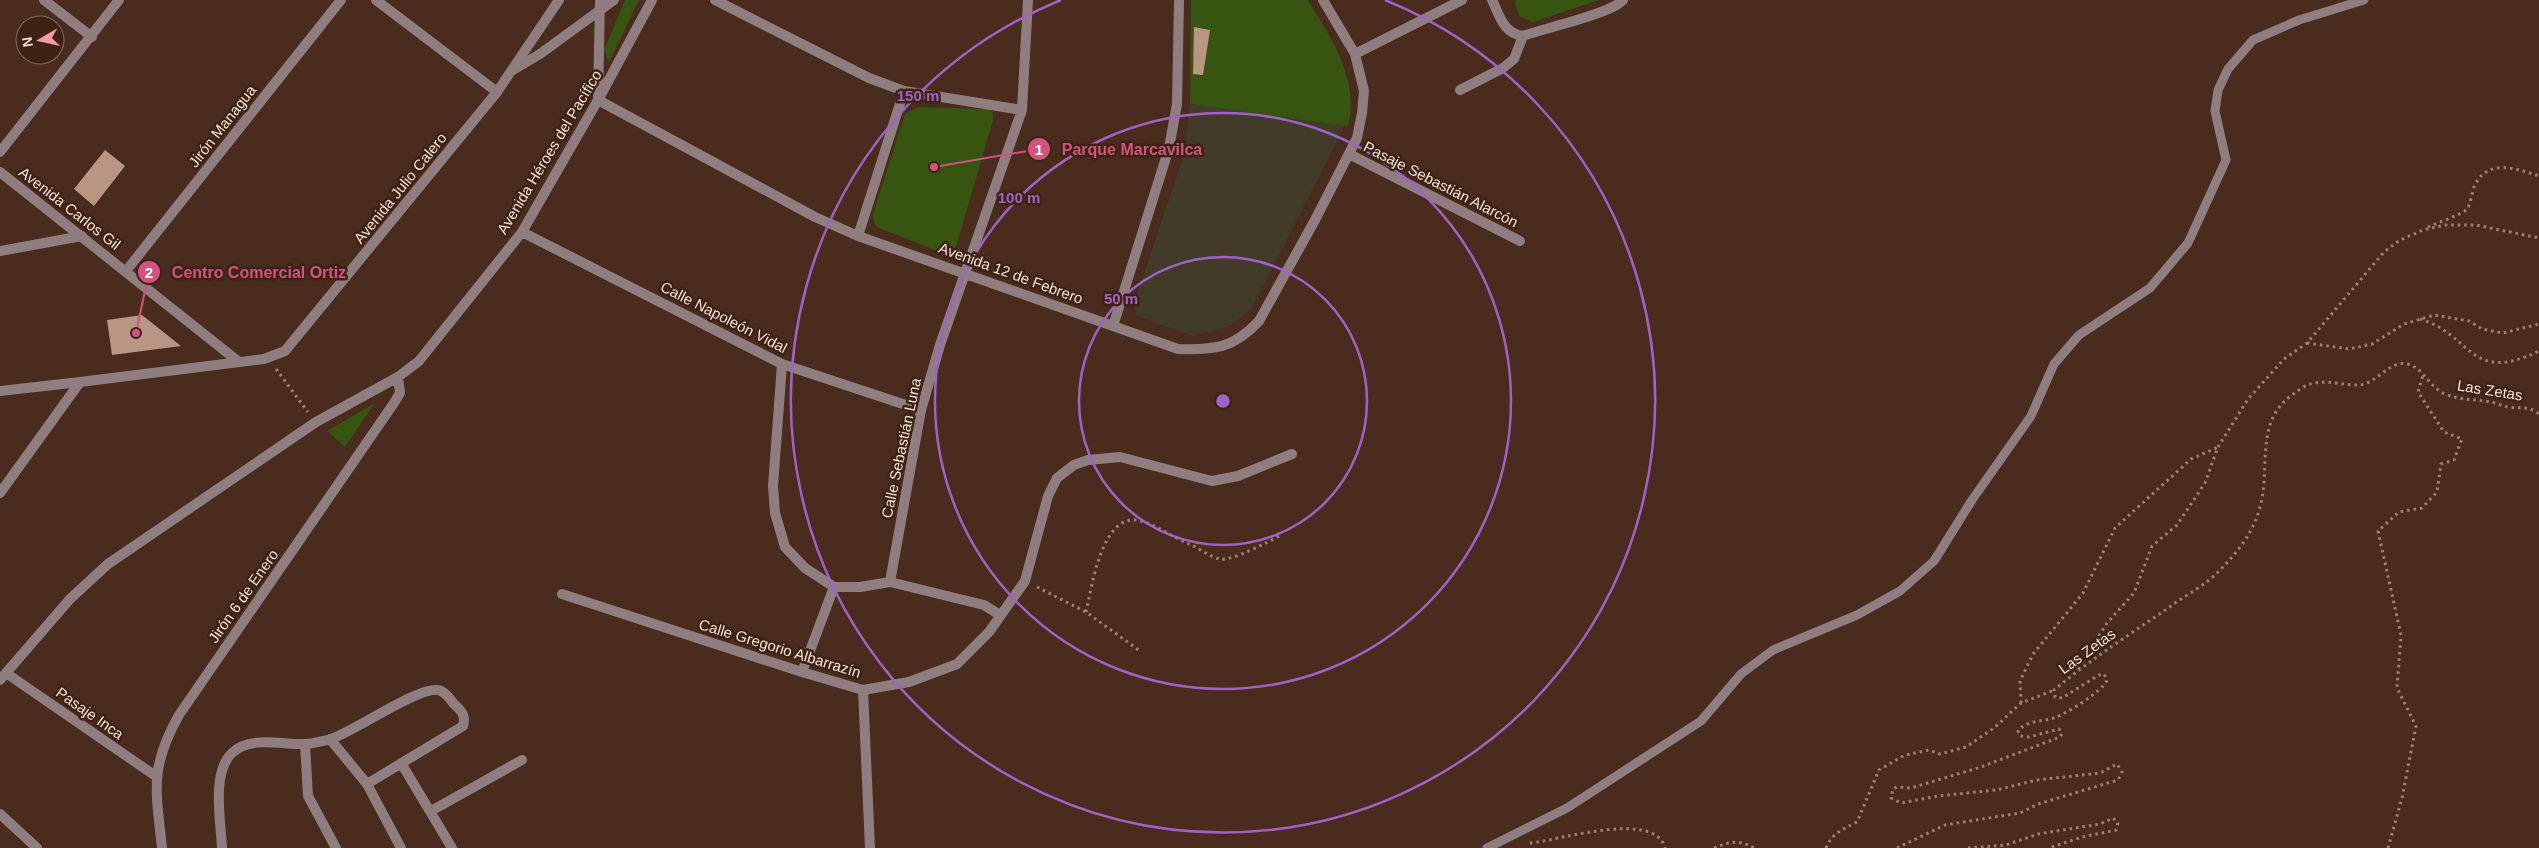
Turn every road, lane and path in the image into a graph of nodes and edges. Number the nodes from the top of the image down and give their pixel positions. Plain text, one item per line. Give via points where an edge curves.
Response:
1 (44, 0) edge
2 (119, 0) edge
3 (341, 0) edge
4 (376, 0) edge
5 (559, 0) edge
6 (600, 0) edge
7 (614, 0) edge
8 (652, 0) edge
9 (716, 0) edge
10 (1028, 0) edge
11 (1179, 0) edge
12 (1323, 0) edge
13 (1462, 0) edge
14 (1492, 0) edge
15 (1623, 0) edge
16 (2364, 0) edge
17 (600, 12) junction
18 (1523, 36) junction
19 (92, 37) junction
20 (1355, 54) junction
21 (513, 70) junction
22 (1460, 90) dead end
23 (904, 91) junction
24 (497, 92) junction
25 (598, 100) junction
26 (1022, 110) junction
27 (0, 152) edge
28 (1349, 154) junction
29 (0, 172) edge
30 (2539, 176) edge
31 (2423, 230) junction
32 (522, 232) junction
33 (82, 236) junction
34 (858, 236) junction
35 (2539, 238) edge
36 (1520, 241) dead end
37 (0, 251) edge
38 (126, 271) junction
39 (967, 273) junction
40 (2419, 319) junction
41 (2539, 324) edge
42 (1113, 326) junction
43 (2307, 343) junction
44 (2539, 351) edge
45 (239, 362) junction
46 (782, 364) junction
47 (278, 374) dead end
48 (2422, 375) junction
49 (398, 377) junction
50 (80, 382) junction
51 (0, 391) edge
52 (921, 410) junction
53 (2539, 414) edge
54 (310, 415) dead end
55 (2218, 447) junction
56 (1292, 454) dead end
57 (0, 493) edge
58 (1280, 536) dead end
59 (1025, 581) junction
60 (890, 582) junction
61 (834, 587) junction
62 (562, 594) dead end
63 (1086, 612) junction
64 (1000, 615) junction
65 (1140, 651) dead end
66 (2077, 671) junction
67 (802, 672) junction
68 (3, 677) edge
69 (863, 690) junction
70 (2054, 690) junction
71 (2021, 703) junction
72 (330, 739) junction
73 (305, 744) junction
74 (522, 760) dead end
75 (401, 763) junction
76 (157, 777) junction
77 (367, 784) junction
78 (431, 811) junction
79 (0, 814) edge
80 (1523, 844) dead end
81 (37, 848) edge
82 (162, 848) edge
83 (222, 848) edge
84 (336, 848) edge
85 (402, 848) edge
86 (452, 848) edge
87 (870, 848) edge
88 (1487, 848) edge
89 (1665, 848) edge
90 (1714, 848) edge
91 (1754, 848) edge
92 (1826, 848) edge
93 (1897, 848) edge
94 (1968, 848) edge
95 (2049, 848) edge
96 (2388, 848) edge

1 - 19 street
2 - 19 street
3 - 38 street, Jirón Managua
4 - 24 street
5 - 21 street, Avenida Julio Calero
6 - 17 street
7 - 17 street
8 - 25 street, Avenida Héroes del Pacífico
9 - 23 street via 868,78
10 - 26 street, Calle Sebastián Luna
11 - 42 street via 1177,104 1169,148
12 - 20 street, Avenida 12 de Febrero
13 - 20 street
14 - 18 street via 1506,30
15 - 18 street via 1598,12
16 - 88 lane via 2299,20 2253,40 2228,69 2218,90 2215,112 2226,160 2188,243 2150,288 2079,334 2054,364 2031,416 1934,561 1900,591 1857,615 1773,650 1741,674 1701,722 1567,808
17 - 21 street
17 - 25 street
18 - 22 street via 1514,59
19 - 27 street
20 - 28 street, Avenida 12 de Febrero via 1364,92 1357,138
21 - 24 street, Avenida Julio Calero
23 - 26 street
23 - 34 street
24 - 45 street, Avenida Julio Calero via 285,351 264,359
25 - 32 street, Avenida Héroes del Pacífico
25 - 34 street, Avenida 12 de Febrero via 815,217
26 - 39 street, Calle Sebastián Luna
28 - 36 street, Pasaje Sebastián Alarcón
28 - 42 street, Avenida 12 de Febrero via 1259,321 1246,335 1232,344 1211,350 1178,349
29 - 33 street, Avenida Carlos Gil
30 - 31 path via 2502,166 2492,169 2482,174 2474,187 2468,209
31 - 35 path via 2445,225 2476,225
31 - 43 path via 2400,240 2384,252
32 - 46 street, Calle Napoleón Vidal
32 - 49 street, Avenida Héroes del Pacífico via 419,361
33 - 37 street
33 - 38 street, Avenida Carlos Gil
34 - 39 street, Avenida 12 de Febrero
38 - 45 street, Avenida Carlos Gil
39 - 42 street, Avenida 12 de Febrero
39 - 52 street, Calle Sebastián Luna via 940,344
40 - 41 path via 2434,316 2469,321 2482,329 2503,333
40 - 43 path via 2404,324 2372,344 2349,349
40 - 44 path via 2436,324 2465,349 2483,359 2500,364 2520,360
43 - 55 path via 2284,359 2248,399
45 - 50 street, Avenida Julio Calero
46 - 52 street, Calle Napoleón Vidal
46 - 61 street via 773,486 775,513 785,547 805,568
47 - 54 path
48 - 53 path, Las Zetas via 2443,393 2467,401 2521,406 2534,409
48 - 66 path, Las Zetas via 2415,366 2401,364 2359,385 2314,383 2287,399 2271,421 2266,444 2264,486 2249,536 2216,574
48 - 96 path via 2418,392 2444,432 2462,439 2454,460 2442,464 2436,492 2422,508 2399,512 2378,531 2401,635 2397,688 2416,726
49 - 68 street, Avenida Héroes del Pacífico via 316,422 108,564 70,599
49 - 76 street, Jirón 6 de Enero via 400,393 394,403 178,715 159,758
50 - 51 street, Avenida Julio Calero
50 - 57 street
52 - 60 street, Calle Sebastián Luna
55 - 66 path via 2205,483 2177,525 2152,546 2134,593 2107,623
55 - 71 path via 2191,459 2116,528 2083,593 2033,654 2020,681
56 - 59 street via 1238,476 1212,482 1120,457 1088,460 1074,466 1057,478 1048,496
58 - 63 path via 1232,558 1220,559 1150,524 1139,520 1127,522 1115,529 1102,548
59 - 63 path
59 - 64 street, Calle Gregorio Albarrazín
60 - 61 street
60 - 64 street via 984,605
61 - 67 street
62 - 67 street, Calle Gregorio Albarrazín
63 - 65 path
64 - 69 street, Calle Gregorio Albarrazín via 958,664 909,682
66 - 70 path, Las Zetas
67 - 69 street, Calle Gregorio Albarrazín
68 - 76 street, Pasaje Inca
69 - 87 street
70 - 71 path
70 - 93 path, Las Zetas via 2056,697 2062,698 2099,675 2106,676 2101,688 2065,714 2029,723 2018,731 2020,736 2029,737 2059,728 2062,734 2058,739 1911,788 1897,787 1890,794 1892,800 1900,802 1996,790 2037,780 2095,774 2117,764 2122,772 2118,780 2020,812 1945,825
71 - 92 path via 1994,728 1966,747 1940,754 1929,750 1905,755 1879,770 1857,822 1840,829
72 - 73 street
72 - 75 street via 411,697 433,690 441,691 462,712 463,726
72 - 77 street
73 - 83 street via 250,744 232,752 220,773
73 - 84 street via 308,796
74 - 78 street
75 - 77 street
75 - 78 street
76 - 82 street, Jirón 6 de Enero via 155,797
77 - 85 street
78 - 86 street
79 - 81 street
80 - 89 path via 1621,827 1654,834
90 - 91 path via 1731,841 1744,842
94 - 95 path via 2006,845 2038,834 2100,824 2113,818 2118,823 2116,830

